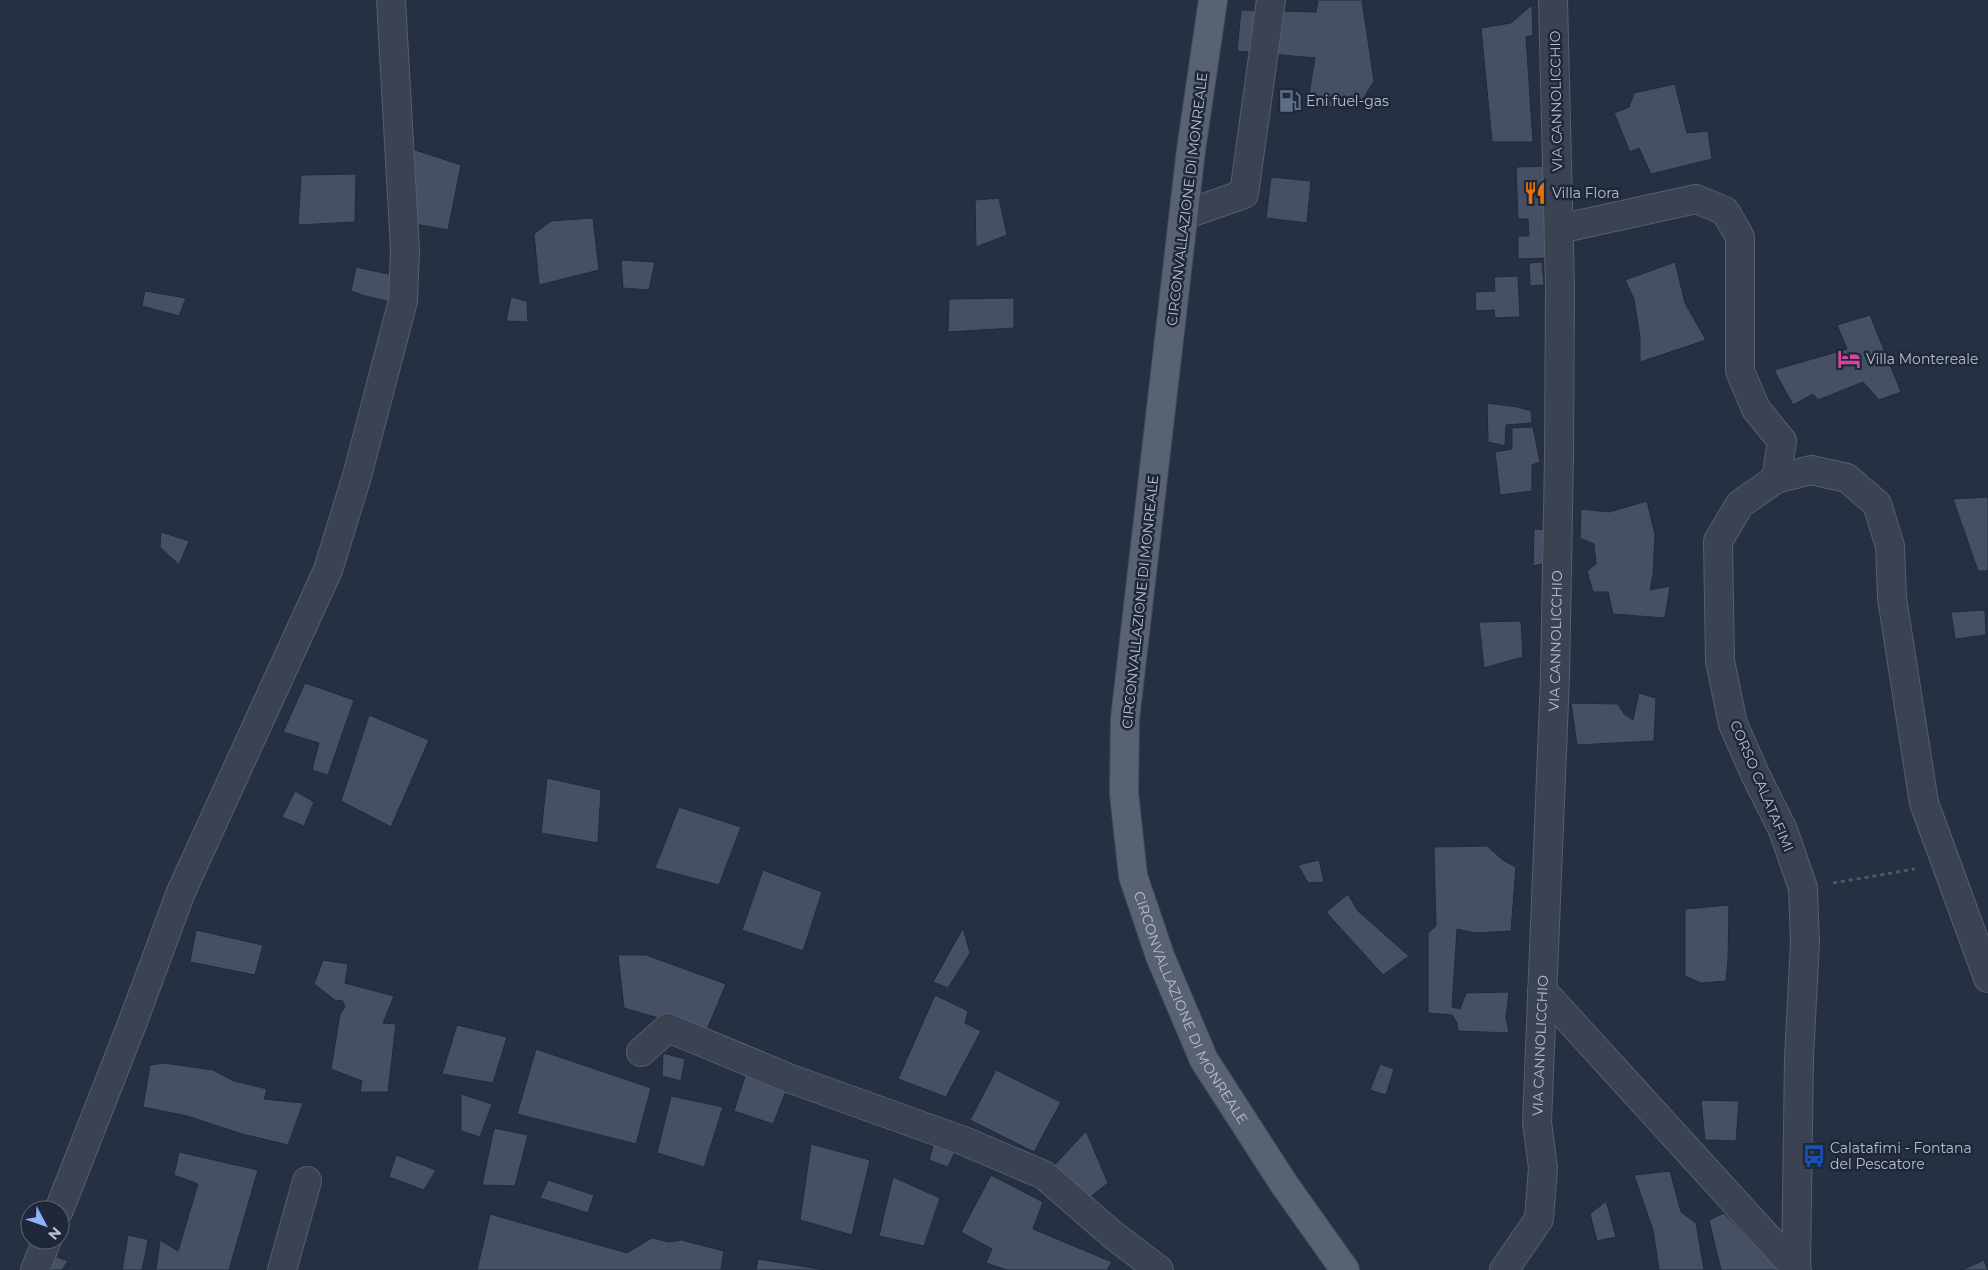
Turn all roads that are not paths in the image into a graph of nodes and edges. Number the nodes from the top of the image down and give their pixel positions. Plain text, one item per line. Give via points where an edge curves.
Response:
1 (391, 0) edge
2 (1213, 0) edge
3 (1271, 0) edge
4 (1554, 0) edge
5 (1184, 215) junction
6 (1558, 230) junction
7 (1776, 479) junction
8 (1988, 978) edge
9 (1542, 990) junction
10 (641, 1052) dead end
11 (307, 1181) dead end
12 (63, 1200) edge
13 (43, 1250) edge
14 (35, 1270) edge
15 (282, 1270) edge
16 (1159, 1270) edge
17 (1345, 1270) edge
18 (1504, 1270) edge
19 (1797, 1270) edge

1 - 12 street via 405,250 403,301 357,476 328,570 181,892
2 - 5 main road, CIRCONVALLAZIONE DI MONREALE
3 - 5 street via 1244,194
4 - 6 street, VIA CANNOLICCHIO
5 - 17 main road, CIRCONVALLAZIONE DI MONREALE via 1125,719 1124,793 1133,876 1160,956 1204,1060 1284,1184
6 - 7 street via 1696,199 1725,211 1740,237 1740,371 1756,409 1782,441
6 - 9 street, VIA CANNOLICCHIO via 1559,457 1555,678
7 - 8 street, CORSO CALATAFIMI via 1812,470 1848,478 1877,504 1890,546 1892,598 1924,803
7 - 19 street, CORSO CALATAFIMI via 1740,504 1718,541 1720,661 1733,724 1783,830 1803,888 1805,943 1798,1057
9 - 18 street, VIA CANNOLICCHIO via 1537,1122 1543,1168 1539,1219
9 - 19 street
10 - 16 street via 668,1028 791,1078 964,1141 1044,1175
11 - 15 street
13 - 14 street

